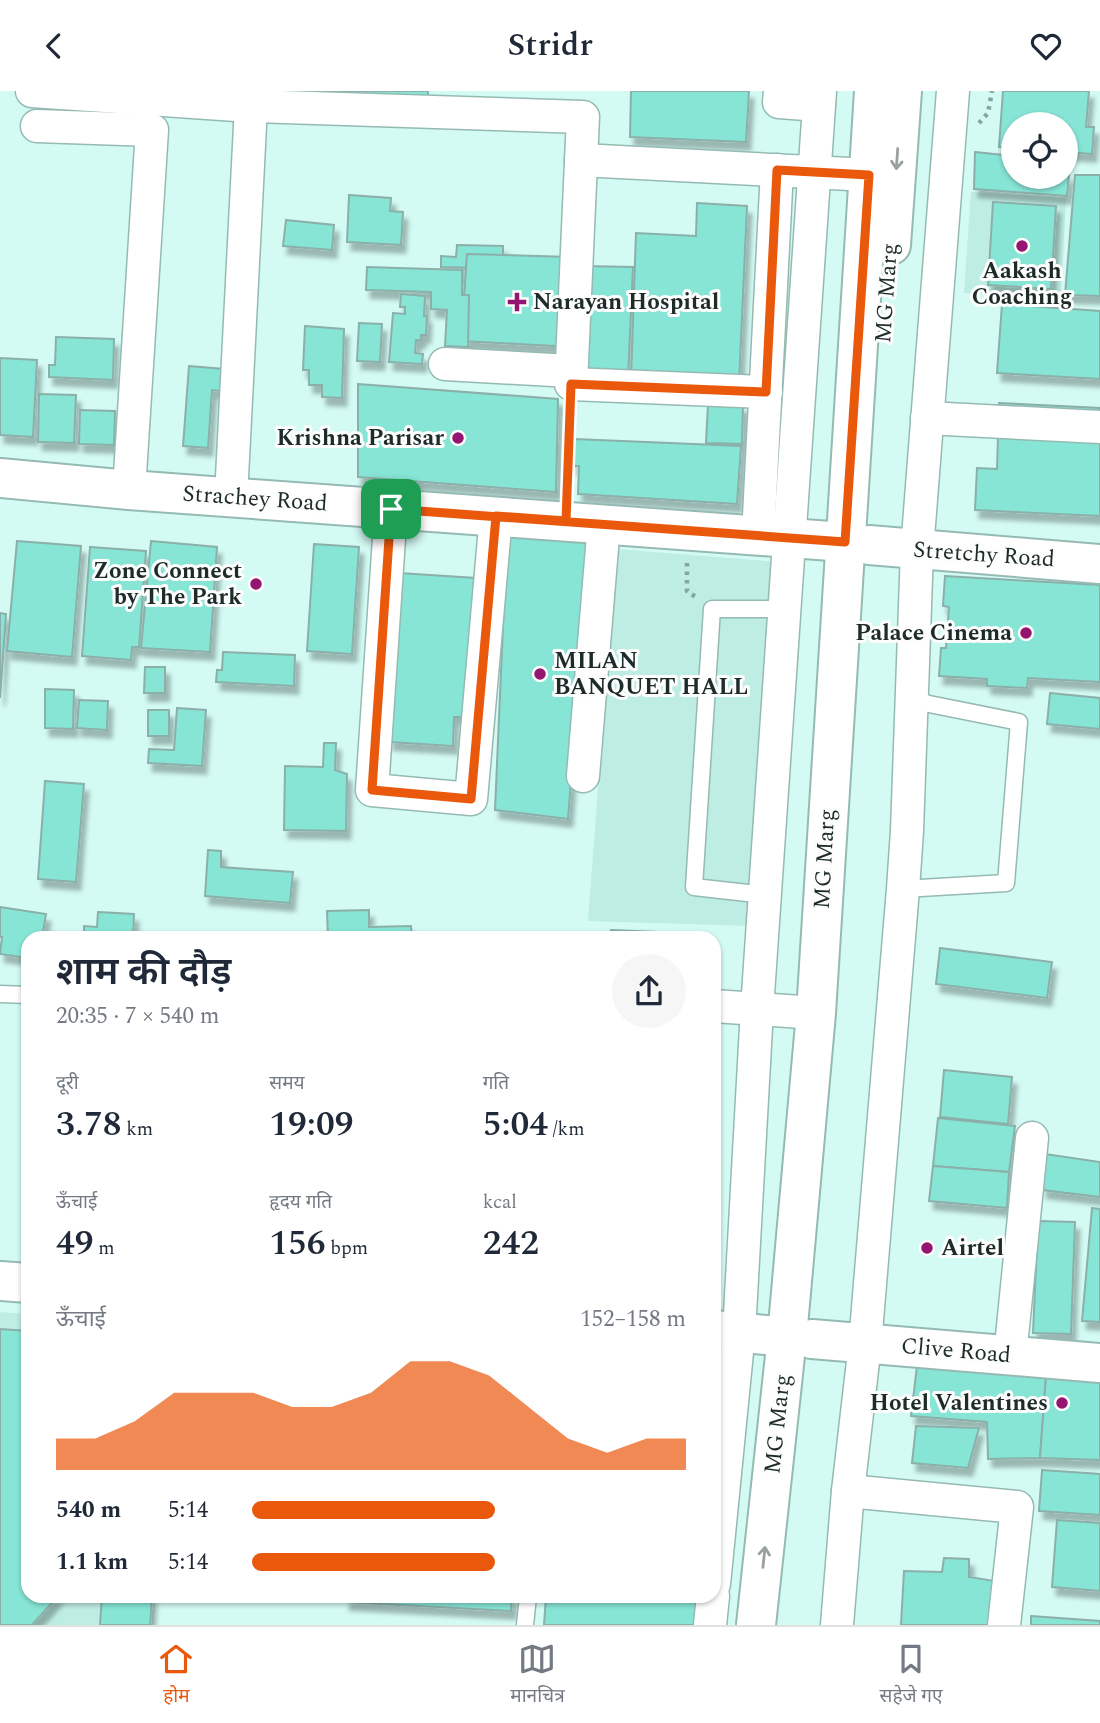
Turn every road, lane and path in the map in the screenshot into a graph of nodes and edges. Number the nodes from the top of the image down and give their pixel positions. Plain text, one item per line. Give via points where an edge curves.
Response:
1 (32, 91) edge
2 (780, 91) edge
3 (874, 91) edge
4 (902, 91) edge
5 (953, 91) edge
6 (820, 98) edge
7 (251, 106) junction
8 (37, 126) dead end
9 (580, 160) junction
10 (777, 170) junction
11 (815, 172) junction
12 (869, 175) junction
13 (444, 363) dead end
14 (571, 377) junction
15 (766, 392) junction
16 (927, 418) junction
17 (1100, 426) edge
18 (0, 478) edge
19 (130, 489) junction
20 (231, 497) junction
21 (391, 509) junction
22 (496, 516) junction
23 (566, 521) junction
24 (604, 524) junction
25 (687, 530) junction
26 (774, 537) junction
27 (857, 544) junction
28 (917, 550) junction
29 (1100, 564) edge
30 (712, 609) junction
31 (785, 609) junction
32 (911, 699) junction
33 (583, 776) dead end
34 (903, 889) junction
35 (765, 895) junction
36 (0, 994) edge
37 (21, 995) edge
38 (721, 1006) edge
39 (757, 1009) junction
40 (816, 1013) junction
41 (1032, 1138) dead end
42 (0, 1282) edge
43 (21, 1283) edge
44 (727, 1331) edge
45 (800, 1338) junction
46 (865, 1344) junction
47 (1010, 1356) junction
48 (1100, 1363) edge
49 (721, 1448) edge
50 (848, 1491) junction
51 (527, 1603) edge
52 (712, 1603) edge
53 (525, 1625) edge
54 (710, 1625) edge
55 (756, 1625) edge
56 (783, 1625) edge
57 (837, 1625) edge
58 (1004, 1625) edge

1 - 7 street
2 - 6 street via 779,102
3 - 12 main road, MG Marg
4 -> 27 main road, MG Marg
5 - 16 street
6 - 11 street
7 - 9 street via 583,117
7 - 20 street
8 - 19 street via 152,130
9 - 10 street
9 - 14 street
10 - 11 street
10 - 15 street
11 - 12 street
11 - 26 street
12 - 27 main road, MG Marg
13 - 14 street
14 - 15 street
14 - 23 path
15 - 26 street
16 - 17 street
16 - 28 street
18 - 19 main road, Strachey Road
19 - 20 main road, Strachey Road
20 - 21 main road, Strachey Road
21 - 22 main road, Strachey Road
21 - 22 street via 372,790 471,799
22 - 23 main road, Strachey Road
23 - 24 main road, Strachey Road
24 - 25 main road, Strachey Road
24 - 33 street
25 - 26 main road, Strachey Road
25 - 30 path via 687,591
26 - 27 main road, Strachey Road
26 - 31 street
27 - 28 main road, Stretchy Road
27 - 40 main road, MG Marg
27 - 45 main road, MG Marg via 858,702 847,899
28 - 29 main road, Stretchy Road
28 - 32 street
30 - 31 lane
30 - 35 lane via 694,887
31 - 35 street
32 - 34 street
32 - 34 lane via 1019,722 1006,883
34 - 46 street
35 - 39 street
36 - 37 lane
38 - 39 street
39 - 40 street
39 - 44 street
40 - 45 main road, MG Marg
41 - 47 street
42 - 43 main road
44 - 45 main road, Clive Road
44 - 49 street
45 - 46 main road, Clive Road
55 -> 45 main road, MG Marg
45 - 56 main road, MG Marg
46 - 47 main road, Clive Road
46 - 50 street
47 - 48 main road, Clive Road
50 - 57 street
50 - 58 street via 1017,1507
51 - 53 lane
52 - 54 street

